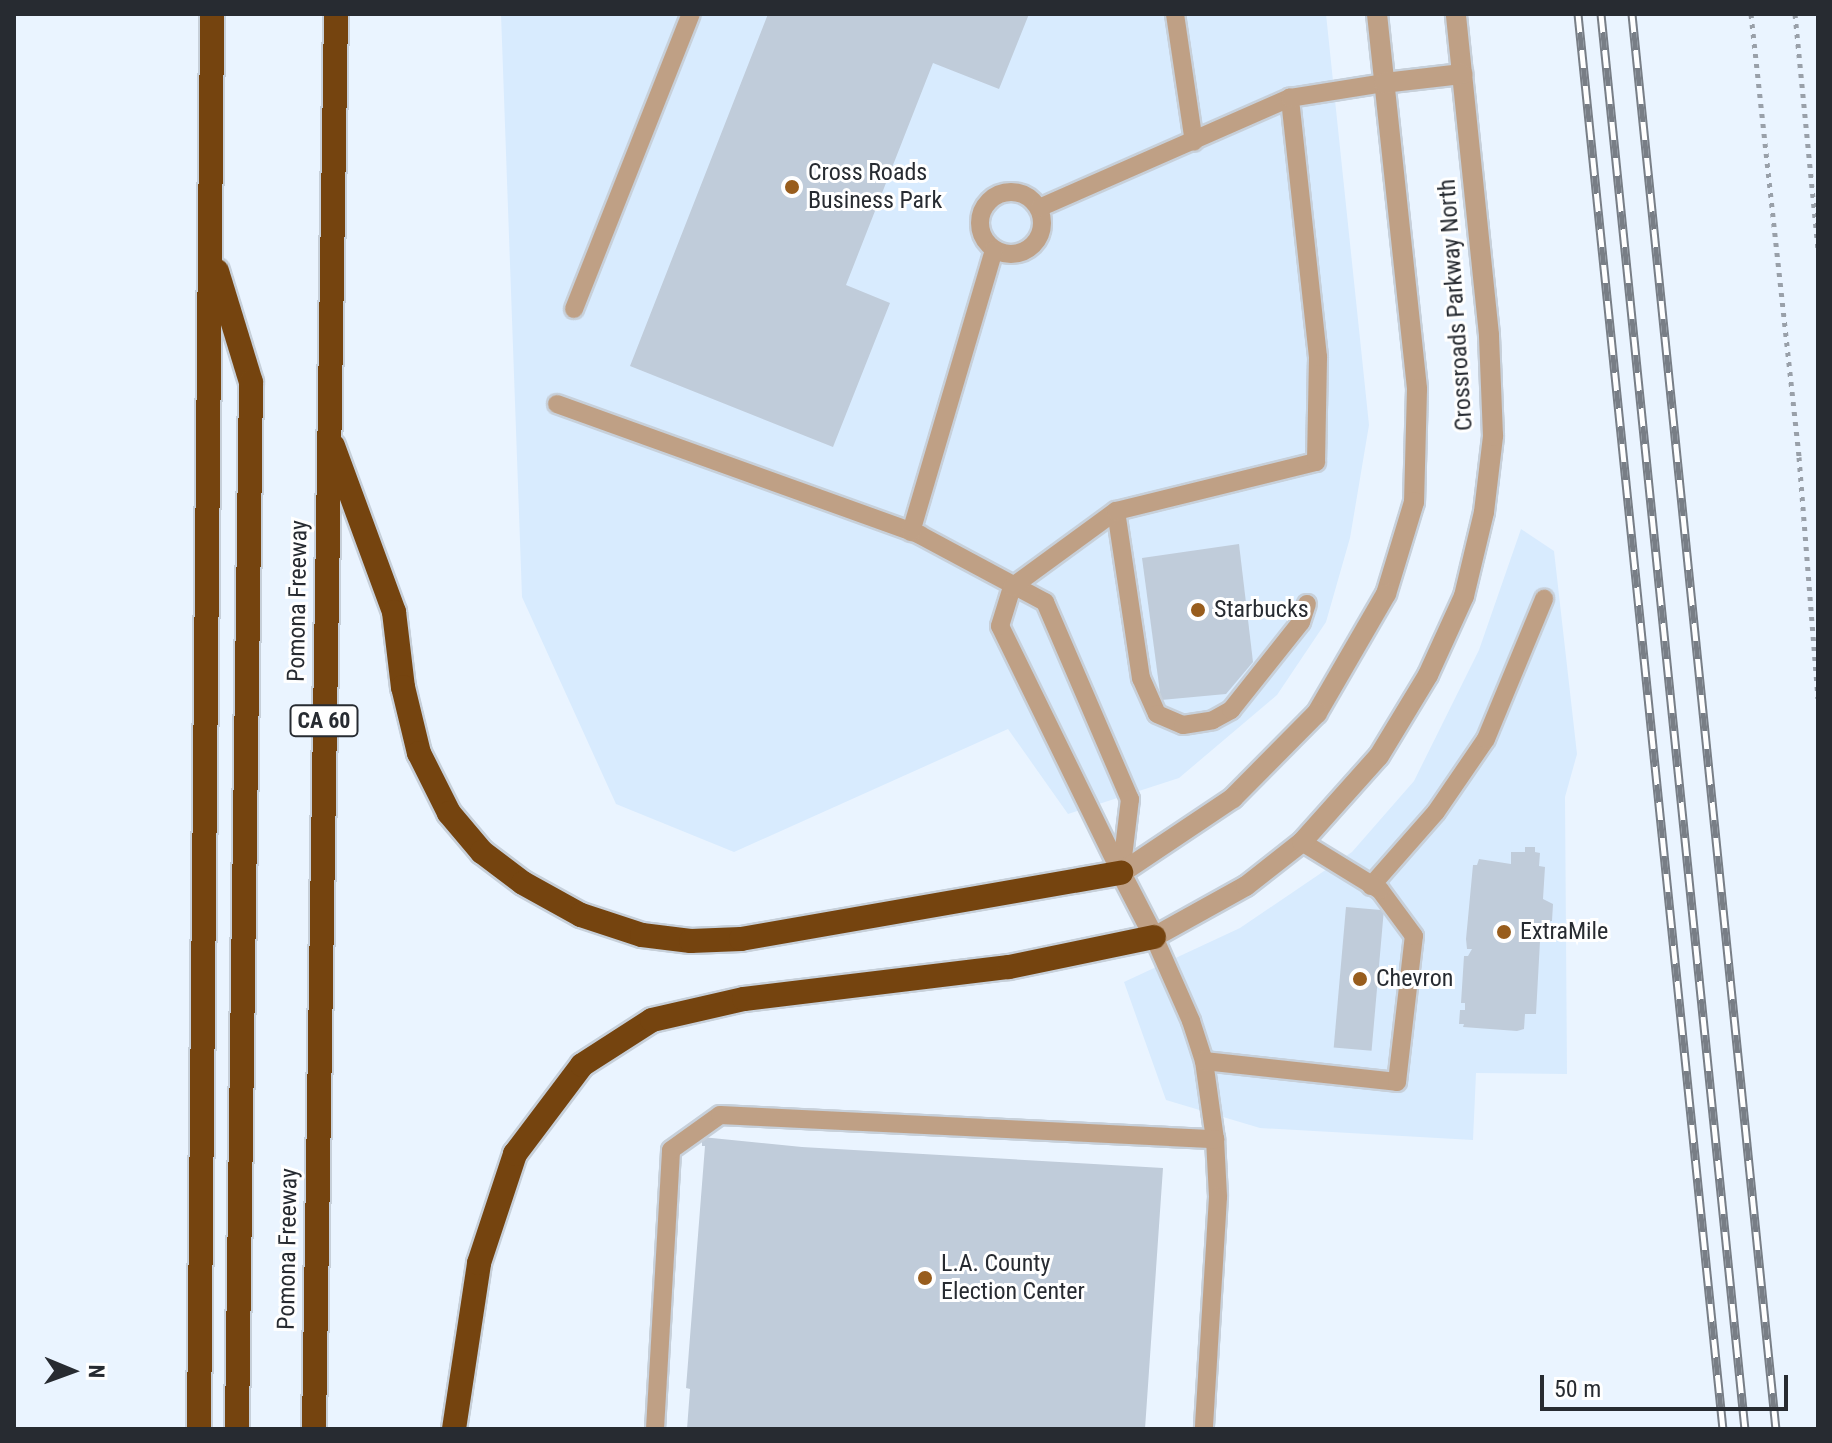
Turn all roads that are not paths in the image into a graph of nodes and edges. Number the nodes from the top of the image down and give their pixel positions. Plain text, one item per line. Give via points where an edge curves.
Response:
1 (212, 14) edge
2 (336, 14) edge
3 (691, 14) edge
4 (1175, 14) edge
5 (1377, 14) edge
6 (1456, 14) edge
7 (1462, 74) junction
8 (1384, 83) junction
9 (1290, 98) junction
10 (1194, 142) junction
11 (1039, 208) junction
12 (210, 250) junction
13 (994, 250) junction
14 (574, 309) dead end
15 (557, 404) dead end
16 (328, 433) junction
17 (1116, 511) junction
18 (911, 532) junction
19 (1012, 587) junction
20 (1544, 599) dead end
21 (1307, 604) dead end
22 (1302, 842) junction
23 (1121, 873) junction
24 (1371, 886) junction
25 (1154, 937) junction
26 (1204, 1061) junction
27 (1215, 1139) junction
28 (199, 1429) edge
29 (237, 1429) edge
30 (314, 1429) edge
31 (454, 1429) edge
32 (655, 1429) edge
33 (1204, 1429) edge

1 - 12 highway
2 - 16 highway, Pomona Freeway / CA 60
3 - 14 lane
4 - 10 lane
5 - 8 street, Crossroads Parkway North
6 - 7 street, Crossroads Parkway North
7 - 8 street
7 - 22 street, Crossroads Parkway North via 1489,335 1493,436 1484,512 1464,596 1428,675 1379,756
8 - 9 lane
8 - 23 street, Crossroads Parkway North via 1417,389 1414,502 1386,594 1317,713 1233,798
9 - 10 lane
9 - 17 lane via 1318,357 1316,462
10 - 11 lane
11 - 13 lane via 1042,228 1032,246 1014,254
11 - 13 lane via 1013,191 985,204 979,224
12 - 28 highway
12 - 29 highway via 251,382
13 - 18 lane
15 - 18 lane
16 - 23 highway via 394,612 403,687 419,753 449,813 482,852 523,883 581,915 642,935 691,941 741,939
16 - 30 highway, Pomona Freeway / CA 60
17 - 19 lane
17 - 21 lane via 1141,678 1157,714 1183,725 1213,720 1231,710 1301,622
18 - 19 lane
19 - 23 lane via 1000,626
19 - 23 lane via 1045,602 1130,799
20 - 24 lane via 1486,739 1436,812
22 - 24 lane
22 - 25 street, Crossroads Parkway North via 1246,886
23 - 25 street
24 - 26 lane via 1380,890 1414,936 1397,1082
25 - 26 lane
25 - 31 highway via 1009,967 744,999 652,1020 582,1065 515,1154 479,1263
26 - 27 lane
27 - 32 lane via 720,1115 671,1150
27 - 33 lane via 1218,1197

